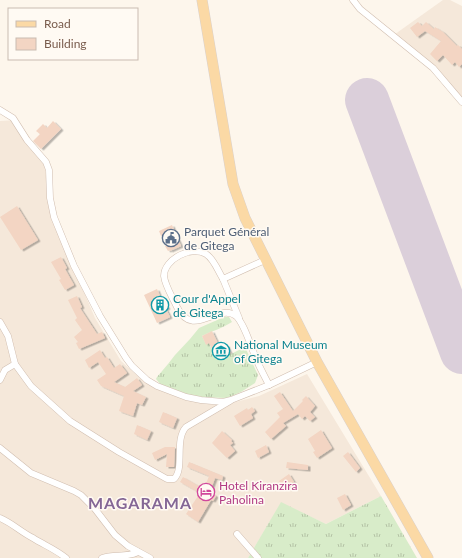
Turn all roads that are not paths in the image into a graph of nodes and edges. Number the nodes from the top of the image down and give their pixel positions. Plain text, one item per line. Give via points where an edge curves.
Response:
1 (202, 0) edge
2 (353, 0) edge
3 (462, 102) edge
4 (0, 110) edge
5 (265, 260) junction
6 (223, 279) junction
7 (240, 321) junction
8 (0, 322) edge
9 (317, 362) junction
10 (15, 364) junction
11 (0, 380) edge
12 (269, 385) junction
13 (231, 400) junction
14 (0, 448) edge
15 (0, 518) edge
16 (237, 534) dead end
17 (138, 552) junction
18 (66, 558) edge
19 (102, 558) edge
20 (150, 558) edge
21 (258, 558) edge
22 (428, 558) edge

1 - 5 main road via 233,184 245,218
2 - 3 street via 360,10 433,68
4 - 13 street via 13,118 48,166 54,216 74,266 100,316 132,366 146,380 186,397 216,402
5 - 6 street
5 - 9 main road
6 - 7 street
6 - 7 street via 211,259 201,252 194,251 176,258 166,268 164,275 178,310 187,318 198,322 225,312
7 - 12 street
8 - 10 street via 8,336
9 - 12 street
9 - 22 main road
10 - 11 street via 5,370
10 - 13 street via 30,386 70,421 130,460 171,480 178,473 183,430
12 - 13 street
14 - 17 street via 31,473 81,496 115,535
15 - 18 street
16 - 21 street
17 - 19 street via 130,556 110,555
17 - 20 street

